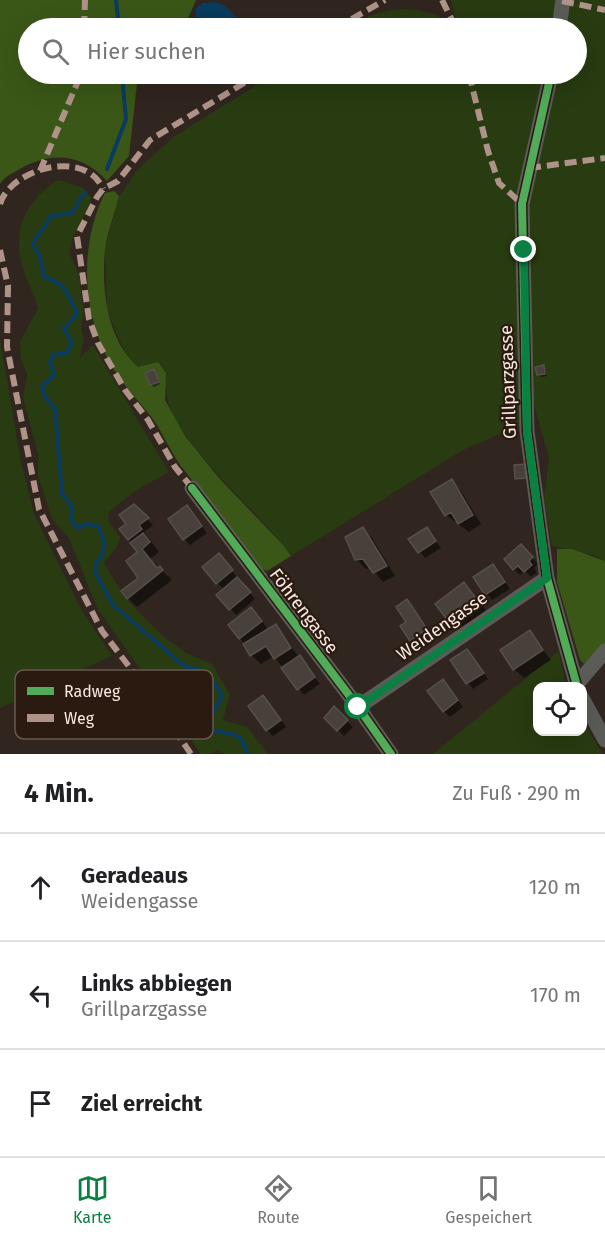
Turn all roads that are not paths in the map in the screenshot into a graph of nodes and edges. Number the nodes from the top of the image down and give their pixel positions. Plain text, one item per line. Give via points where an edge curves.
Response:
1 (563, 0) edge
2 (560, 18) edge
3 (549, 84) edge
4 (192, 488) dead end
5 (547, 578) junction
6 (605, 651) edge
7 (577, 682) edge
8 (584, 682) edge
9 (587, 705) edge
10 (358, 707) junction
11 (605, 740) edge
12 (391, 754) edge

1 - 2 street
3 - 5 street, Grillparzgasse via 522,204 527,431
4 - 10 street, Föhrengasse
5 - 7 street, Grillparzgasse
5 - 10 street, Weidengasse
6 - 8 street
9 - 11 street, Grillparzgasse
10 - 12 street, Föhrengasse

